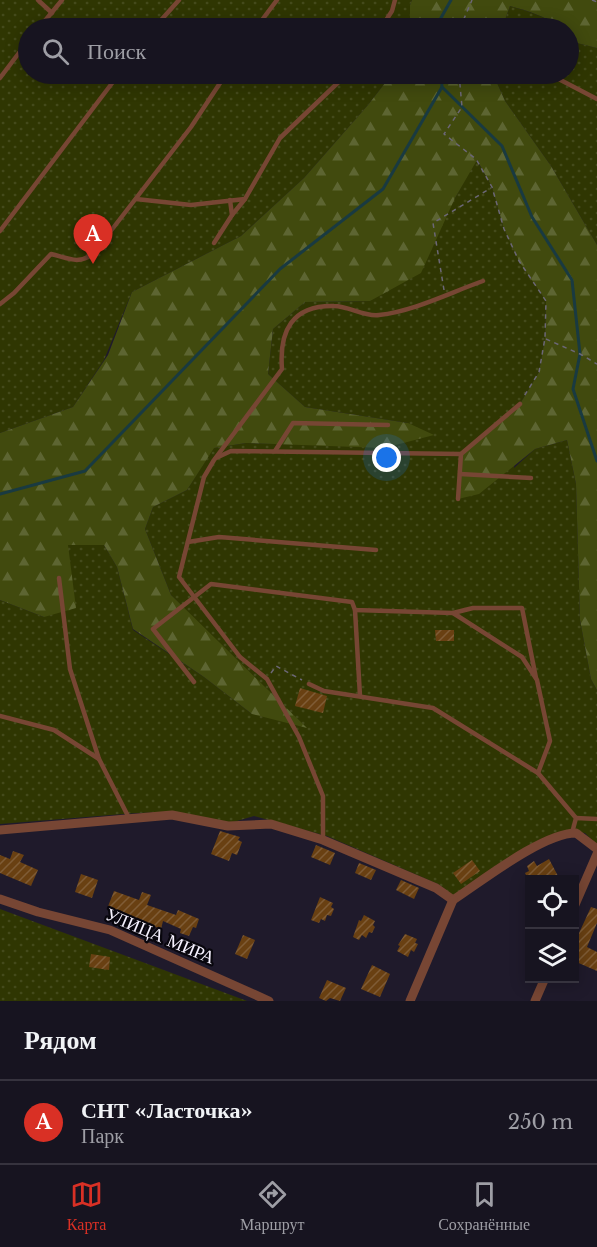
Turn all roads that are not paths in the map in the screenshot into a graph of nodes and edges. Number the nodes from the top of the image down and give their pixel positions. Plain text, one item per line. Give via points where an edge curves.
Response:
1 (38, 0) edge
2 (62, 0) edge
3 (179, 0) edge
4 (277, 0) edge
5 (396, 0) edge
6 (52, 14) junction
7 (48, 18) edge
8 (163, 18) edge
9 (264, 18) edge
10 (387, 18) edge
11 (18, 54) edge
12 (0, 78) edge
13 (110, 84) edge
14 (219, 84) edge
15 (337, 84) edge
16 (568, 84) edge
17 (597, 99) edge
18 (136, 199) junction
19 (245, 199) junction
20 (230, 200) junction
21 (232, 215) junction
22 (0, 231) edge
23 (214, 243) dead end
24 (483, 280) dead end
25 (0, 304) edge
26 (520, 404) road end
27 (388, 425) dead end
28 (275, 451) junction
29 (461, 454) junction
30 (214, 460) junction
31 (460, 474) junction
32 (531, 478) dead end
33 (458, 499) dead end
34 (188, 542) junction
35 (376, 550) dead end
36 (59, 578) dead end
37 (195, 598) junction
38 (355, 610) junction
39 (453, 613) junction
40 (537, 681) junction
41 (194, 682) dead end
42 (309, 684) road end
43 (360, 696) junction
44 (0, 716) edge
45 (99, 759) junction
46 (538, 773) junction
47 (129, 818) junction
48 (576, 818) junction
49 (597, 819) edge
50 (0, 830) edge
51 (572, 833) junction
52 (323, 840) junction
53 (597, 849) edge
54 (597, 854) edge
55 (579, 895) edge
56 (0, 898) edge
57 (453, 900) junction
58 (542, 983) edge
59 (269, 1001) edge
60 (410, 1001) edge
61 (535, 1001) edge

1 - 6 lane
2 - 6 lane
3 - 8 lane
4 - 9 lane
5 - 10 lane
6 - 7 lane
11 - 12 lane
13 - 22 lane
14 - 18 lane
15 - 19 lane via 280,138
16 - 17 lane
18 - 20 lane via 191,205
18 - 25 lane via 87,259 70,261 51,254
19 - 20 lane
19 - 21 lane
20 - 21 lane
21 - 23 lane
24 - 30 lane via 399,312 375,316 335,306 311,308 288,324 280,348 282,369
26 - 29 lane
27 - 28 lane via 293,423
28 - 29 lane
28 - 30 lane via 231,451
29 - 31 lane
30 - 34 lane via 204,477
31 - 32 lane
31 - 33 lane
34 - 35 lane via 219,537
34 - 37 lane via 179,577
36 - 45 lane via 70,669
37 - 38 lane via 211,584 352,602
37 - 41 lane via 153,629
37 - 52 lane via 240,657 267,679 299,736 323,796
38 - 39 lane
38 - 43 lane
39 - 40 lane via 522,657
39 - 40 lane via 472,608 522,608
40 - 46 lane via 550,741
42 - 43 lane via 324,691
43 - 46 lane via 433,708
44 - 45 lane via 54,730
45 - 47 lane
46 - 48 lane
47 - 50 street
47 - 52 street via 172,815 228,826 271,824
48 - 49 lane
48 - 51 lane
51 - 53 street
51 - 57 street via 531,849
52 - 57 street via 436,888
54 - 55 street
56 - 59 street, УЛИЦА МИРА via 110,930
57 - 60 street
58 - 61 street

